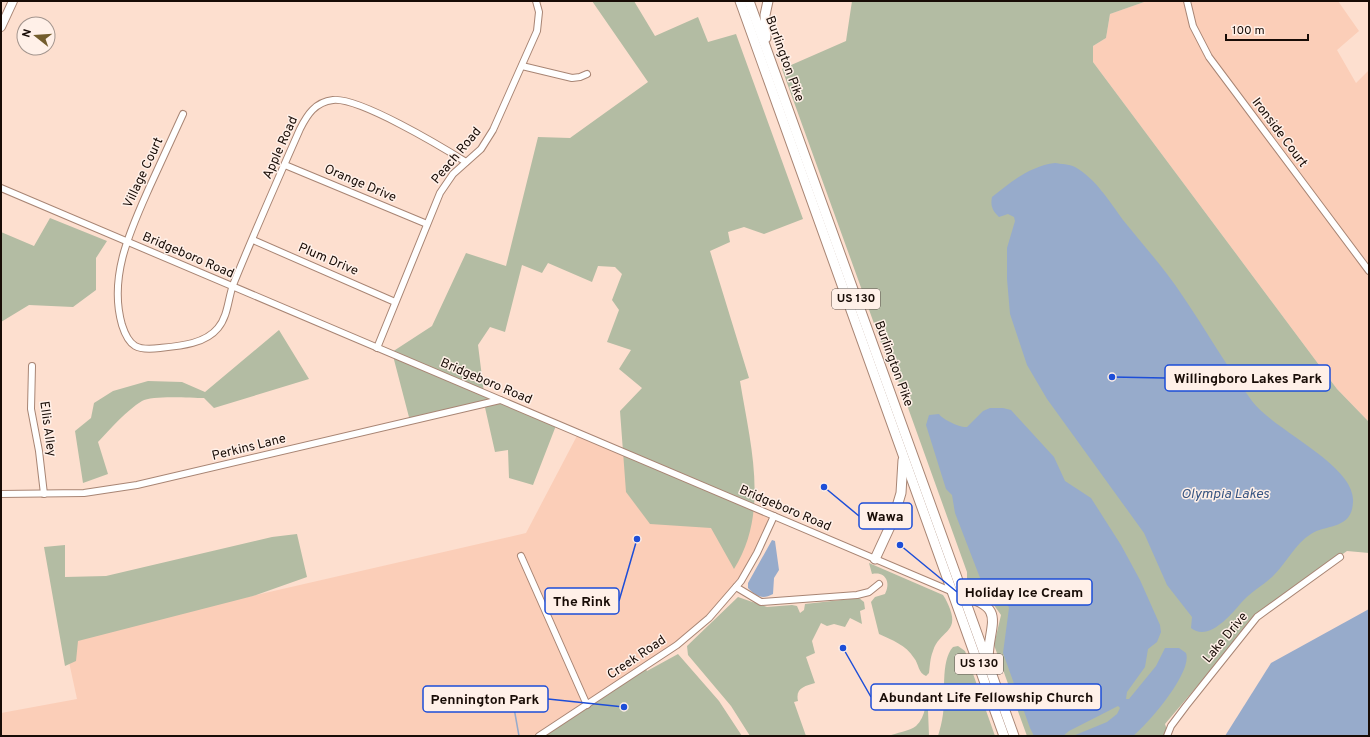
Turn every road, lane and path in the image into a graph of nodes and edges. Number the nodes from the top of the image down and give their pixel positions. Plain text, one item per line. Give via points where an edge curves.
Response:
1 (13, 1) edge
2 (536, 1) edge
3 (740, 1) edge
4 (749, 1) edge
5 (768, 1) edge
6 (1187, 1) edge
7 (1, 27) edge
8 (766, 49) junction
9 (522, 66) junction
10 (587, 74) dead end
11 (183, 114) dead end
12 (466, 162) junction
13 (285, 165) junction
14 (1, 188) edge
15 (427, 224) junction
16 (253, 240) junction
17 (126, 242) junction
18 (1369, 271) edge
19 (233, 287) junction
20 (395, 302) junction
21 (377, 348) junction
22 (32, 366) dead end
23 (500, 400) junction
24 (903, 455) junction
25 (1, 494) edge
26 (44, 494) junction
27 (774, 516) junction
28 (521, 556) dead end
29 (1340, 557) dead end
30 (874, 559) junction
31 (879, 584) dead end
32 (736, 587) junction
33 (953, 592) junction
34 (963, 596) junction
35 (988, 666) junction
36 (587, 705) junction
37 (539, 736) edge
38 (1004, 736) edge
39 (1014, 736) edge
40 (1167, 736) edge

1 - 7 main road
2 - 9 street, Peach Road via 539,12 538,25
3 - 24 highway, Burlington Pike / US 130
4 - 8 highway, Burlington Pike / US 130
5 - 8 highway via 765,15
6 - 18 street, Ironside Court via 1193,26 1209,57
8 - 34 highway, Burlington Pike / US 130
9 - 10 street via 572,78
9 - 12 street, Peach Road via 490,137
11 - 17 street, Village Court
12 - 13 street, Apple Road via 384,117 338,100 320,104 310,112
12 - 15 street, Peach Road via 453,174 440,193
13 - 15 street, Orange Drive
13 - 16 street, Apple Road
14 - 17 street, Bridgeboro Road
15 - 20 street, Peach Road
16 - 19 street, Apple Road
16 - 20 street, Plum Drive
17 - 19 street, Bridgeboro Road
17 - 19 street, Village Court via 120,270 120,311 124,331 130,342 139,348 155,349 181,345 208,337 221,324
19 - 21 street, Bridgeboro Road
20 - 21 street, Peach Road
21 - 23 street, Bridgeboro Road
22 - 26 street, Ellis Alley via 31,409
23 - 26 street, Perkins Lane via 137,485 95,492
23 - 27 street, Bridgeboro Road
24 - 30 highway via 901,493 893,520
24 - 33 highway, Burlington Pike / US 130
25 - 26 street, Perkins Lane
27 - 30 street, Bridgeboro Road
27 - 32 street, Creek Road via 757,553
28 - 36 street
29 - 40 street, Lake Drive via 1257,617 1182,710
30 - 33 street, Bridgeboro Road
31 - 32 street via 869,592 857,595 775,602 761,602
32 - 36 street, Creek Road via 694,632
33 - 34 street, Bridgeboro Road
33 - 38 highway, Burlington Pike / US 130
34 - 35 highway, Burlington Pike / US 130
34 - 35 highway via 983,603 992,612
35 - 39 highway, Burlington Pike / US 130
36 - 37 street, Creek Road

